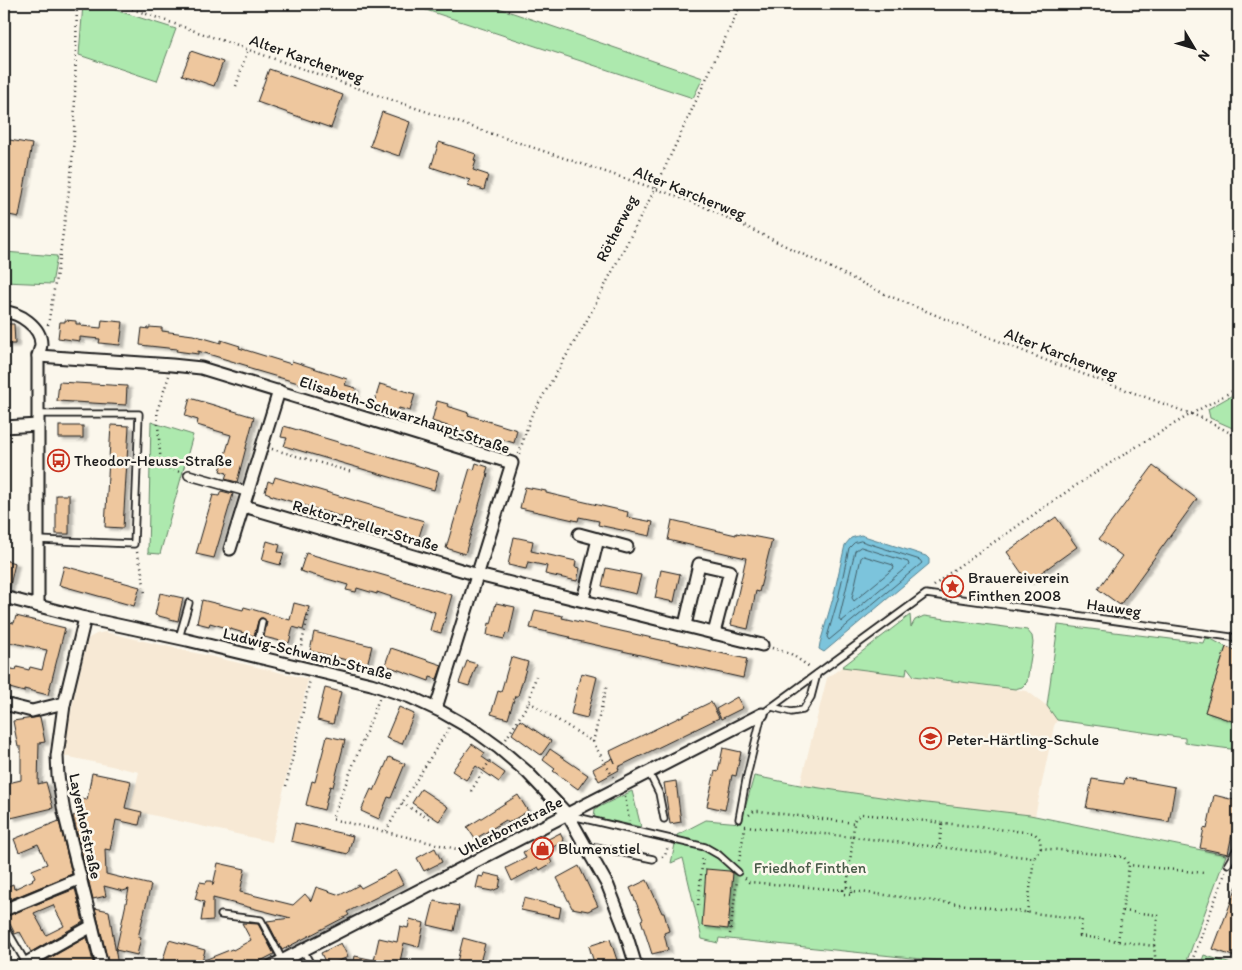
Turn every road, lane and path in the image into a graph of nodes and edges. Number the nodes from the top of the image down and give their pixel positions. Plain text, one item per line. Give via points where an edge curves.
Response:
1 (77, 4) edge
2 (118, 4) edge
3 (741, 4) edge
4 (248, 49) junction
5 (236, 86) dead end
6 (655, 189) junction
7 (4, 312) edge
8 (41, 344) junction
9 (38, 356) junction
10 (172, 365) junction
11 (1238, 388) edge
12 (279, 391) junction
13 (1191, 414) junction
14 (38, 419) junction
15 (4, 427) edge
16 (1238, 437) edge
17 (263, 446) junction
18 (512, 463) junction
19 (352, 472) dead end
20 (189, 475) joint
21 (249, 492) junction
22 (244, 506) junction
23 (579, 534) dead end
24 (598, 539) junction
25 (38, 540) junction
26 (134, 544) junction
27 (627, 547) dead end
28 (230, 549) dead end
29 (478, 575) junction
30 (145, 594) dead end
31 (926, 594) junction
32 (4, 597) edge
33 (583, 600) junction
34 (188, 603) dead end
35 (38, 605) junction
36 (310, 607) dead end
37 (85, 618) junction
38 (262, 622) dead end
39 (685, 625) junction
40 (714, 633) junction
41 (179, 638) junction
42 (1238, 638) edge
43 (762, 645) joint
44 (255, 656) junction
45 (298, 659) dead end
46 (817, 674) junction
47 (536, 676) dead end
48 (311, 677) dead end
49 (607, 684) dead end
50 (381, 694) dead end
51 (529, 702) junction
52 (64, 703) junction
53 (4, 704) edge
54 (436, 708) junction
55 (767, 711) junction
56 (451, 724) dead end
57 (12, 739) dead end
58 (594, 742) junction
59 (504, 743) dead end
60 (4, 750) edge
61 (494, 753) dead end
62 (649, 772) junction
63 (616, 782) dead end
64 (286, 786) dead end
65 (471, 791) dead end
66 (624, 792) dead end
67 (402, 803) junction
68 (568, 815) junction
69 (747, 818) dead end
70 (664, 819) dead end
71 (739, 819) dead end
72 (430, 820) dead end
73 (854, 823) junction
74 (942, 824) junction
75 (630, 829) junction
76 (386, 831) junction
77 (670, 838) junction
78 (853, 838) junction
79 (704, 847) junction
80 (1238, 847) edge
81 (939, 848) junction
82 (1041, 848) junction
83 (589, 851) junction
84 (475, 853) dead end
85 (1034, 858) junction
86 (653, 859) joint
87 (1228, 864) joint
88 (1129, 865) junction
89 (738, 872) junction
90 (1204, 873) dead end
91 (81, 878) junction
92 (847, 887) junction
93 (843, 890) junction
94 (852, 891) junction
95 (698, 905) dead end
96 (4, 910) edge
97 (1123, 911) junction
98 (1027, 913) junction
99 (221, 916) dead end
100 (92, 926) junction
101 (7, 930) dead end
102 (730, 934) dead end
103 (1118, 941) junction
104 (1154, 946) junction
105 (303, 950) junction
106 (23, 964) edge
107 (277, 964) edge
108 (102, 966) edge
109 (316, 966) edge
110 (636, 966) edge
111 (1159, 966) edge
112 (1190, 966) edge

1 - 8 path via 71,175 48,326
2 - 4 path, Alter Karcherweg
3 - 6 path, Rötherweg
4 - 5 path
4 - 6 path, Alter Karcherweg
6 - 13 path, Alter Karcherweg via 707,208 888,295 1076,373
6 - 18 path, Rötherweg via 586,322 530,418 519,455
7 - 8 street via 16,314 30,324
8 - 9 street
9 - 10 street, Elisabeth-Schwarzhaupt-Straße
9 - 14 street
10 - 12 street, Elisabeth-Schwarzhaupt-Straße via 201,368
10 - 20 path via 157,411 162,466
11 - 13 path
12 - 17 street
12 - 18 street, Elisabeth-Schwarzhaupt-Straße
13 - 16 path, Alter Karcherweg
13 - 31 path via 1055,499
14 - 15 street
14 - 25 street
14 - 26 lane via 139,414
17 - 19 path
17 - 21 street
18 - 29 street, Elisabeth-Schwarzhaupt-Straße
20 - 21 street
21 - 22 street
22 - 28 street
22 - 29 street, Rektor-Preller-Straße
23 - 24 street
24 - 27 street
24 - 33 street
25 - 26 lane
25 - 35 street
26 - 30 path
29 - 33 street
29 - 54 street, Elisabeth-Schwarzhaupt-Straße
31 - 42 lane, Hauweg
31 - 46 lane
32 - 35 street, Ludwig-Schwamb-Straße
33 - 39 street
34 - 41 lane
35 - 37 street, Ludwig-Schwamb-Straße
36 - 45 path
37 - 41 street, Ludwig-Schwamb-Straße
37 - 52 street, Layenhofstraße
38 - 44 lane
39 - 40 street
39 - 40 street via 699,564 730,571
40 - 43 street
41 - 44 street, Ludwig-Schwamb-Straße
43 - 46 path via 791,654
44 - 54 street, Ludwig-Schwamb-Straße via 371,684
46 - 55 lane
46 - 55 lane via 811,697 803,710
47 - 51 path
48 - 64 path
49 - 58 path
50 - 76 path via 332,819
51 - 58 path
51 - 59 path
52 - 53 street via 32,711
52 - 91 street, Layenhofstraße via 56,756 64,812
54 - 68 street, Ludwig-Schwamb-Straße via 499,748
55 - 62 street, Uhlerbornstraße
55 - 71 lane via 746,780
56 - 67 path
57 - 60 path
58 - 63 path
61 - 65 path
62 - 68 street, Uhlerbornstraße
62 - 70 lane via 659,792
66 - 75 path
67 - 72 path
67 - 76 path
68 - 75 lane
68 - 83 street, Ludwig-Schwamb-Straße
68 - 105 street, Uhlerbornstraße
69 - 73 path via 754,811 759,811
73 - 74 path via 862,814
73 - 78 path
74 - 81 path
74 - 82 path via 1034,833 1040,839
75 - 77 lane
76 - 84 path
77 - 79 lane
77 - 86 path via 665,856
78 - 81 path
78 - 89 path via 745,824
78 - 92 path
79 - 89 lane via 719,854
79 - 95 path
80 - 87 lane
81 - 85 path
82 - 85 path
82 - 88 path via 1124,857
83 - 86 lane via 596,847
83 - 110 street, Ludwig-Schwamb-Straße via 618,910
85 - 98 path
87 - 112 path
88 - 90 path
88 - 97 path
89 - 93 path via 749,882
89 - 102 path
91 - 96 street
91 - 100 street, Layenhofstraße
92 - 93 path
92 - 94 path via 853,888
93 - 94 path via 842,894 852,896
94 - 98 path
97 - 103 path
97 - 104 path via 1158,915
98 - 103 path via 1082,919 1080,936
99 - 107 lane via 261,920
100 - 106 street
100 - 108 street, Layenhofstraße
101 - 106 lane
103 - 104 path
104 - 111 path via 1156,965
105 - 107 street, Uhlerbornstraße
105 - 109 lane via 310,963

